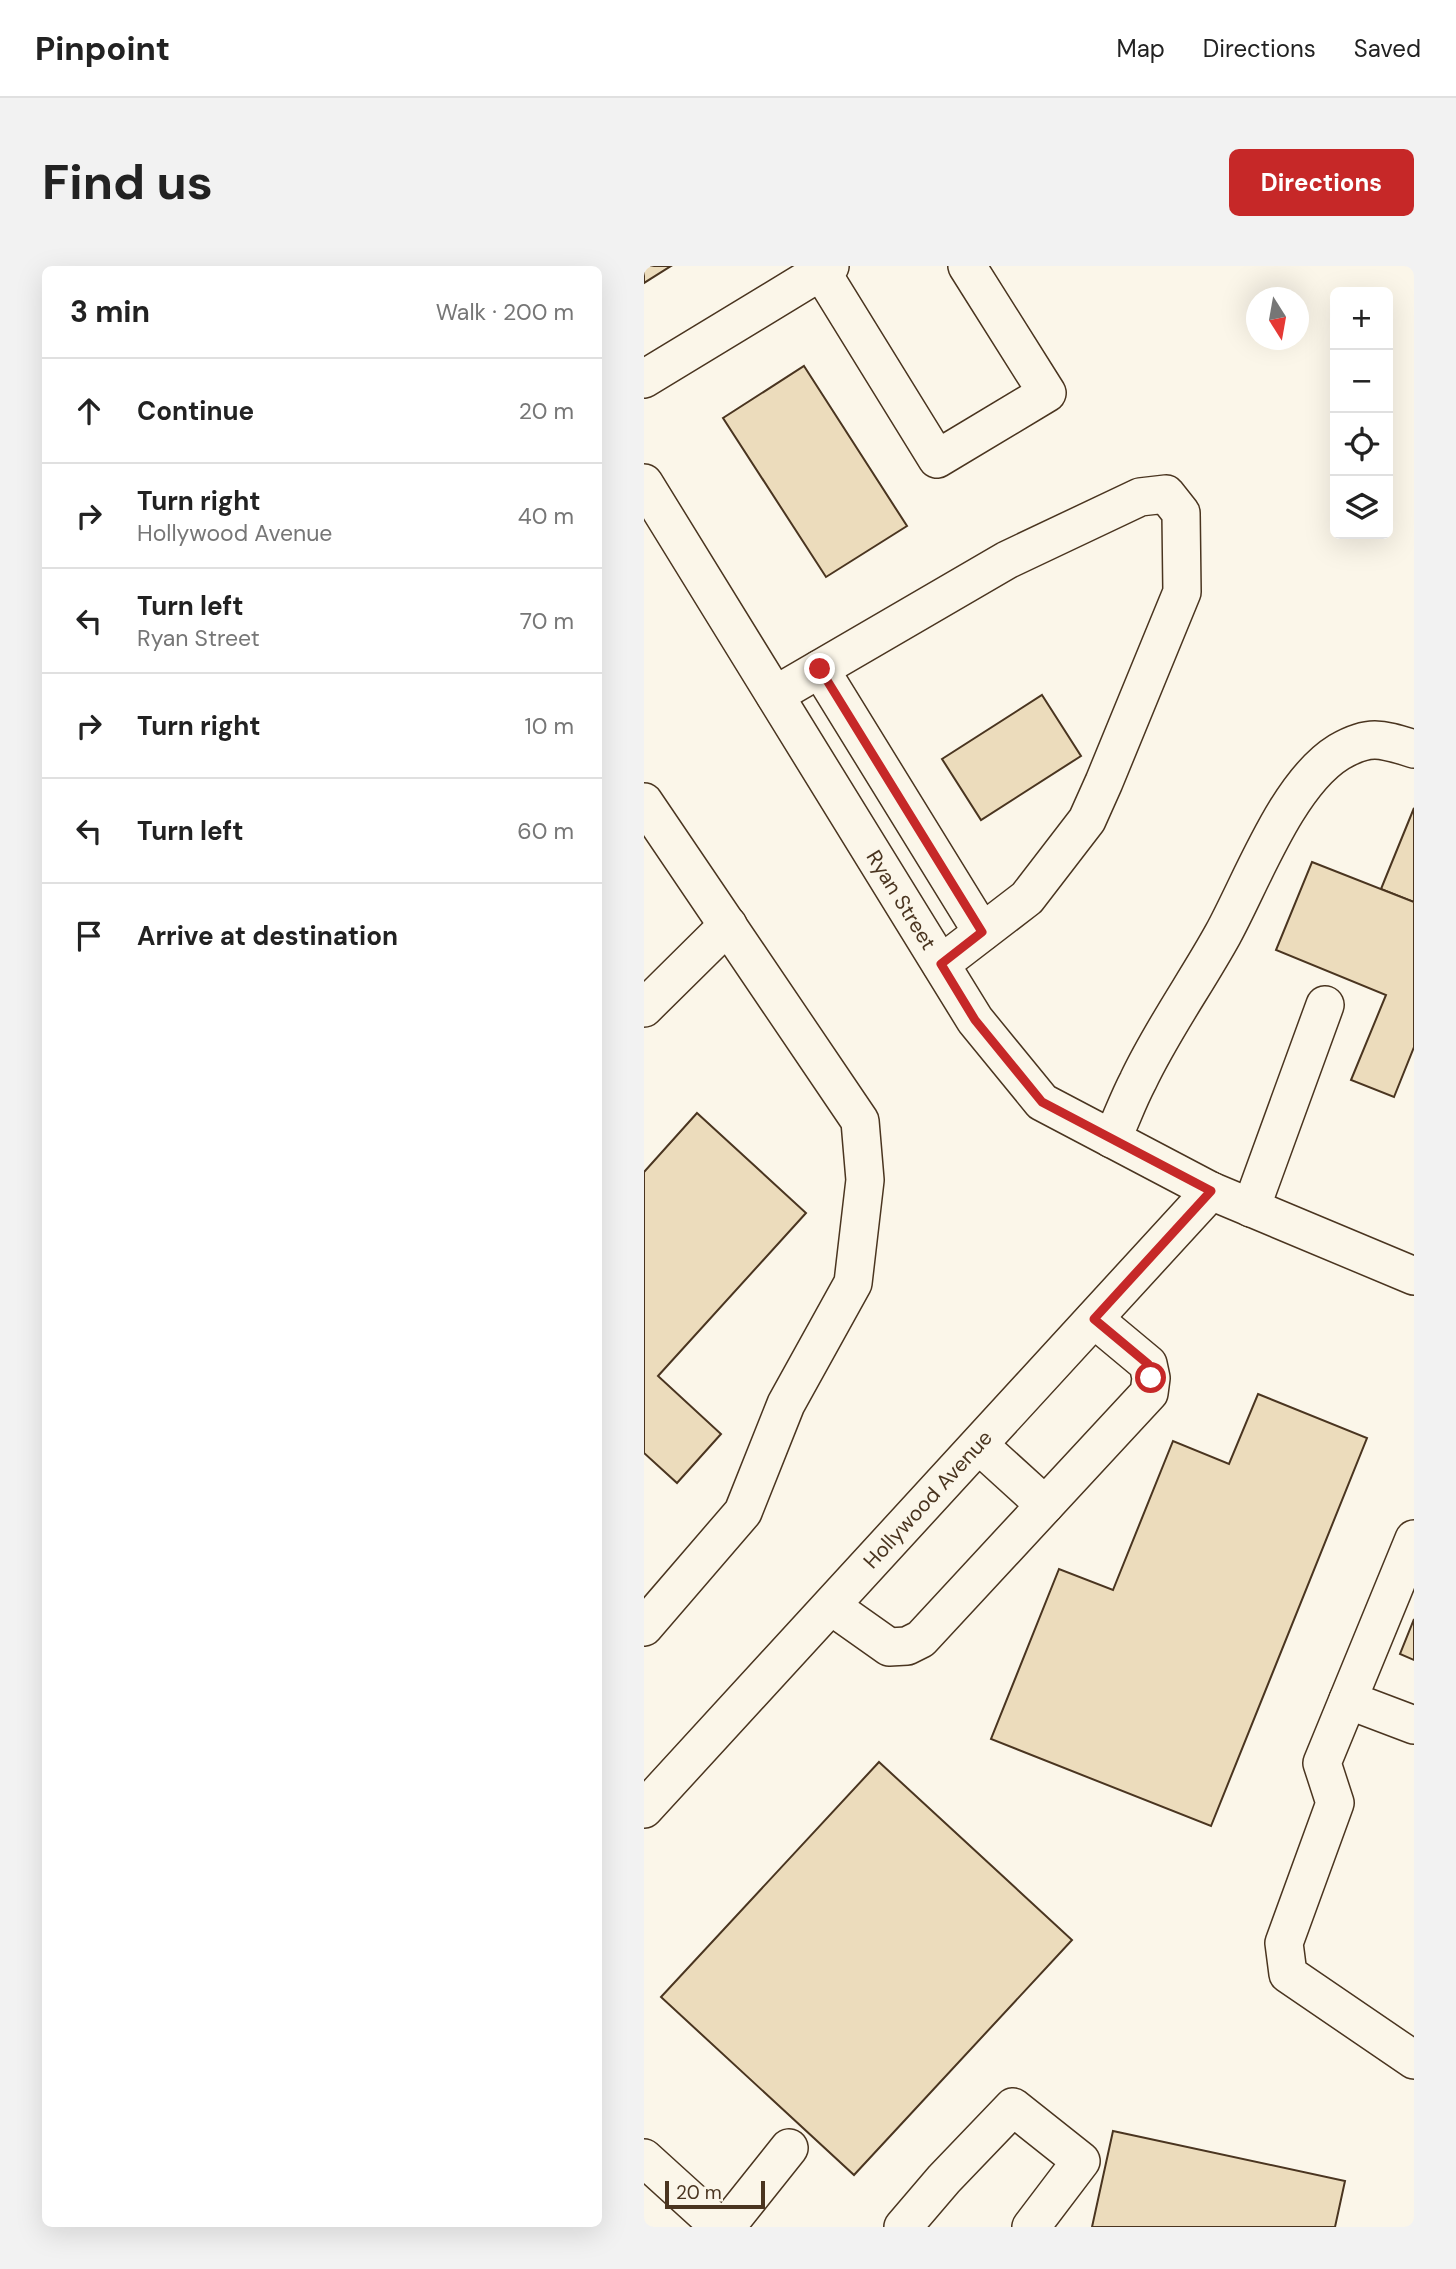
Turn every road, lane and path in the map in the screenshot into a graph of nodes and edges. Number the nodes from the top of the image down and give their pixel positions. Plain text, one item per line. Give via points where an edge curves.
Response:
1 (967, 266) edge
2 (826, 269) edge
3 (644, 379) edge
4 (644, 483) edge
5 (820, 669) junction
6 (775, 695) junction
7 (1414, 749) edge
8 (644, 802) edge
9 (728, 925) junction
10 (982, 932) junction
11 (941, 964) junction
12 (1325, 1006) dead end
13 (644, 1008) edge
14 (1112, 1139) junction
15 (1211, 1191) junction
16 (1251, 1208) junction
17 (1414, 1276) edge
18 (1094, 1319) junction
19 (979, 1445) junction
20 (1045, 1505) junction
21 (1414, 1539) edge
22 (831, 1606) junction
23 (644, 1627) edge
24 (1348, 1700) junction
25 (1414, 1725) edge
26 (644, 1809) edge
27 (1414, 2060) edge
28 (789, 2148) dead end
29 (644, 2158) edge
30 (720, 2227) edge
31 (726, 2227) edge
32 (903, 2227) edge
33 (1031, 2227) edge

1 - 2 street via 1047,393 937,459
2 - 3 street
4 - 6 street, Ryan Street
5 - 6 street
5 - 10 street
5 - 10 street via 1007,560 1140,497 1166,494 1181,513 1182,592 1087,820 1027,898
6 - 11 street, Ryan Street
7 - 14 street via 1380,738 1338,753 1284,813 1224,933 1138,1079
8 - 9 street
9 - 13 street
9 - 23 street via 860,1121 865,1181 853,1283 786,1404 743,1512
10 - 11 street
11 - 14 street, Ryan Street via 975,1020 1042,1102
12 - 16 street
14 - 15 street, Ryan Street
15 - 16 street, Ryan Street
15 - 18 street, Hollywood Avenue
16 - 17 street, Ryan Street
18 - 19 street, Hollywood Avenue
18 - 20 street via 1148,1364 1149,1393
19 - 20 street
19 - 22 street, Hollywood Avenue
20 - 22 street via 921,1639 907,1646 889,1647
21 - 24 street
22 - 26 street, Hollywood Avenue
24 - 25 street
24 - 27 street via 1322,1763 1335,1803 1284,1942 1288,1974
28 - 31 street
29 - 30 street
32 - 33 street via 1013,2107 1081,2161

